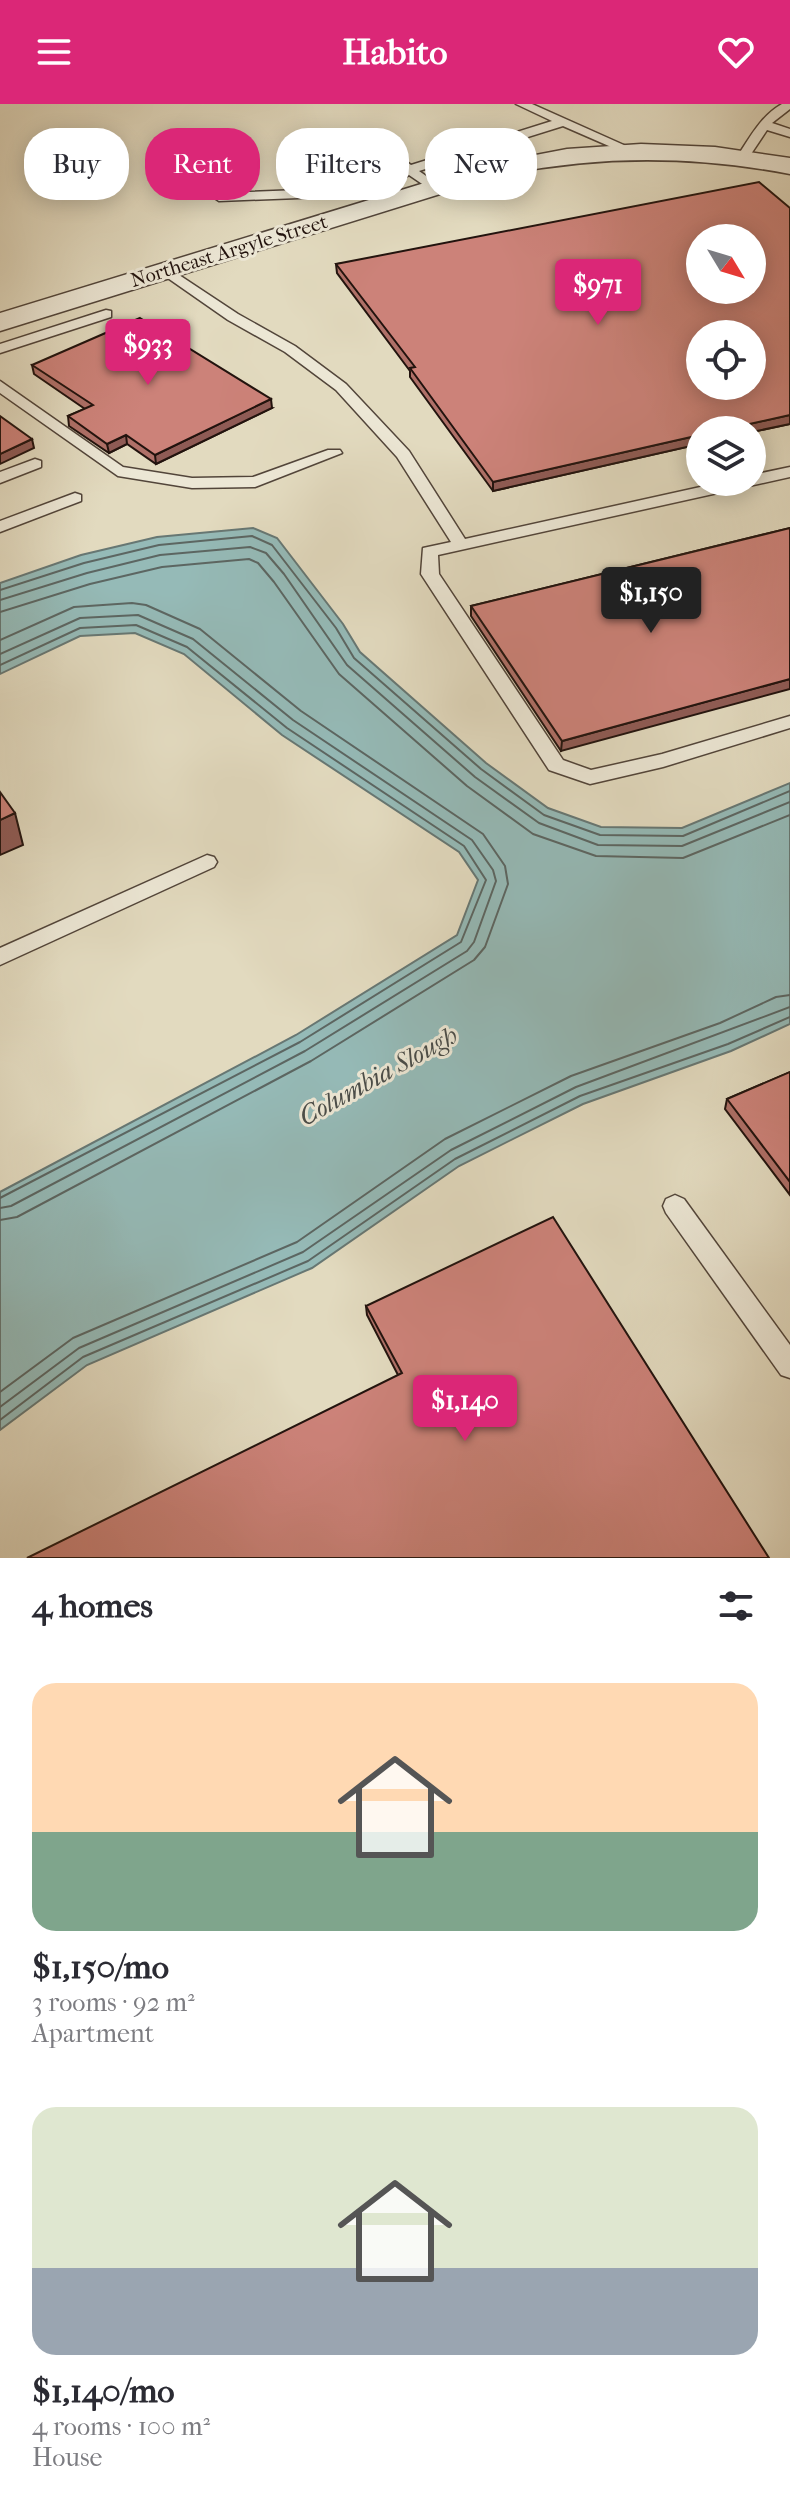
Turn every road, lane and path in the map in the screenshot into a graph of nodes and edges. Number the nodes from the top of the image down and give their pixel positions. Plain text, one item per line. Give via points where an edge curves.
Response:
1 (522, 104) edge
2 (790, 104) edge
3 (560, 123) junction
4 (764, 125) junction
5 (790, 133) edge
6 (629, 150) junction
7 (743, 157) junction
8 (537, 159) edge
9 (790, 166) edge
10 (409, 170) joint
11 (425, 182) edge
12 (425, 191) edge
13 (167, 271) junction
14 (106, 314) dead end
15 (9, 320) edge
16 (38, 337) junction
17 (0, 349) edge
18 (0, 386) edge
19 (334, 453) dead end
20 (35, 464) dead end
21 (790, 472) edge
22 (766, 477) edge
23 (0, 478) edge
24 (686, 495) edge
25 (75, 498) dead end
26 (0, 527) edge
27 (461, 545) junction
28 (790, 722) edge
29 (207, 862) dead end
30 (0, 957) edge
31 (675, 1206) dead end
32 (790, 1366) edge

1 - 3 lane
2 - 4 lane
3 - 6 lane
3 - 10 lane
4 - 5 lane
4 - 7 lane
6 - 7 street, Northeast Argyle Street
6 - 8 street, Northeast Argyle Street
7 - 9 street, Northeast Argyle Street
10 - 11 lane
12 - 13 street, Northeast Argyle Street
13 - 15 street, Northeast Argyle Street
13 - 27 lane via 341,387 403,454
14 - 16 lane
15 - 16 lane
16 - 17 lane
18 - 19 lane via 118,471 192,483 255,482
20 - 23 lane
21 - 22 lane
24 - 27 lane
25 - 26 lane
27 - 28 lane via 429,552 430,574 556,765 590,777
29 - 30 lane
31 - 32 lane

